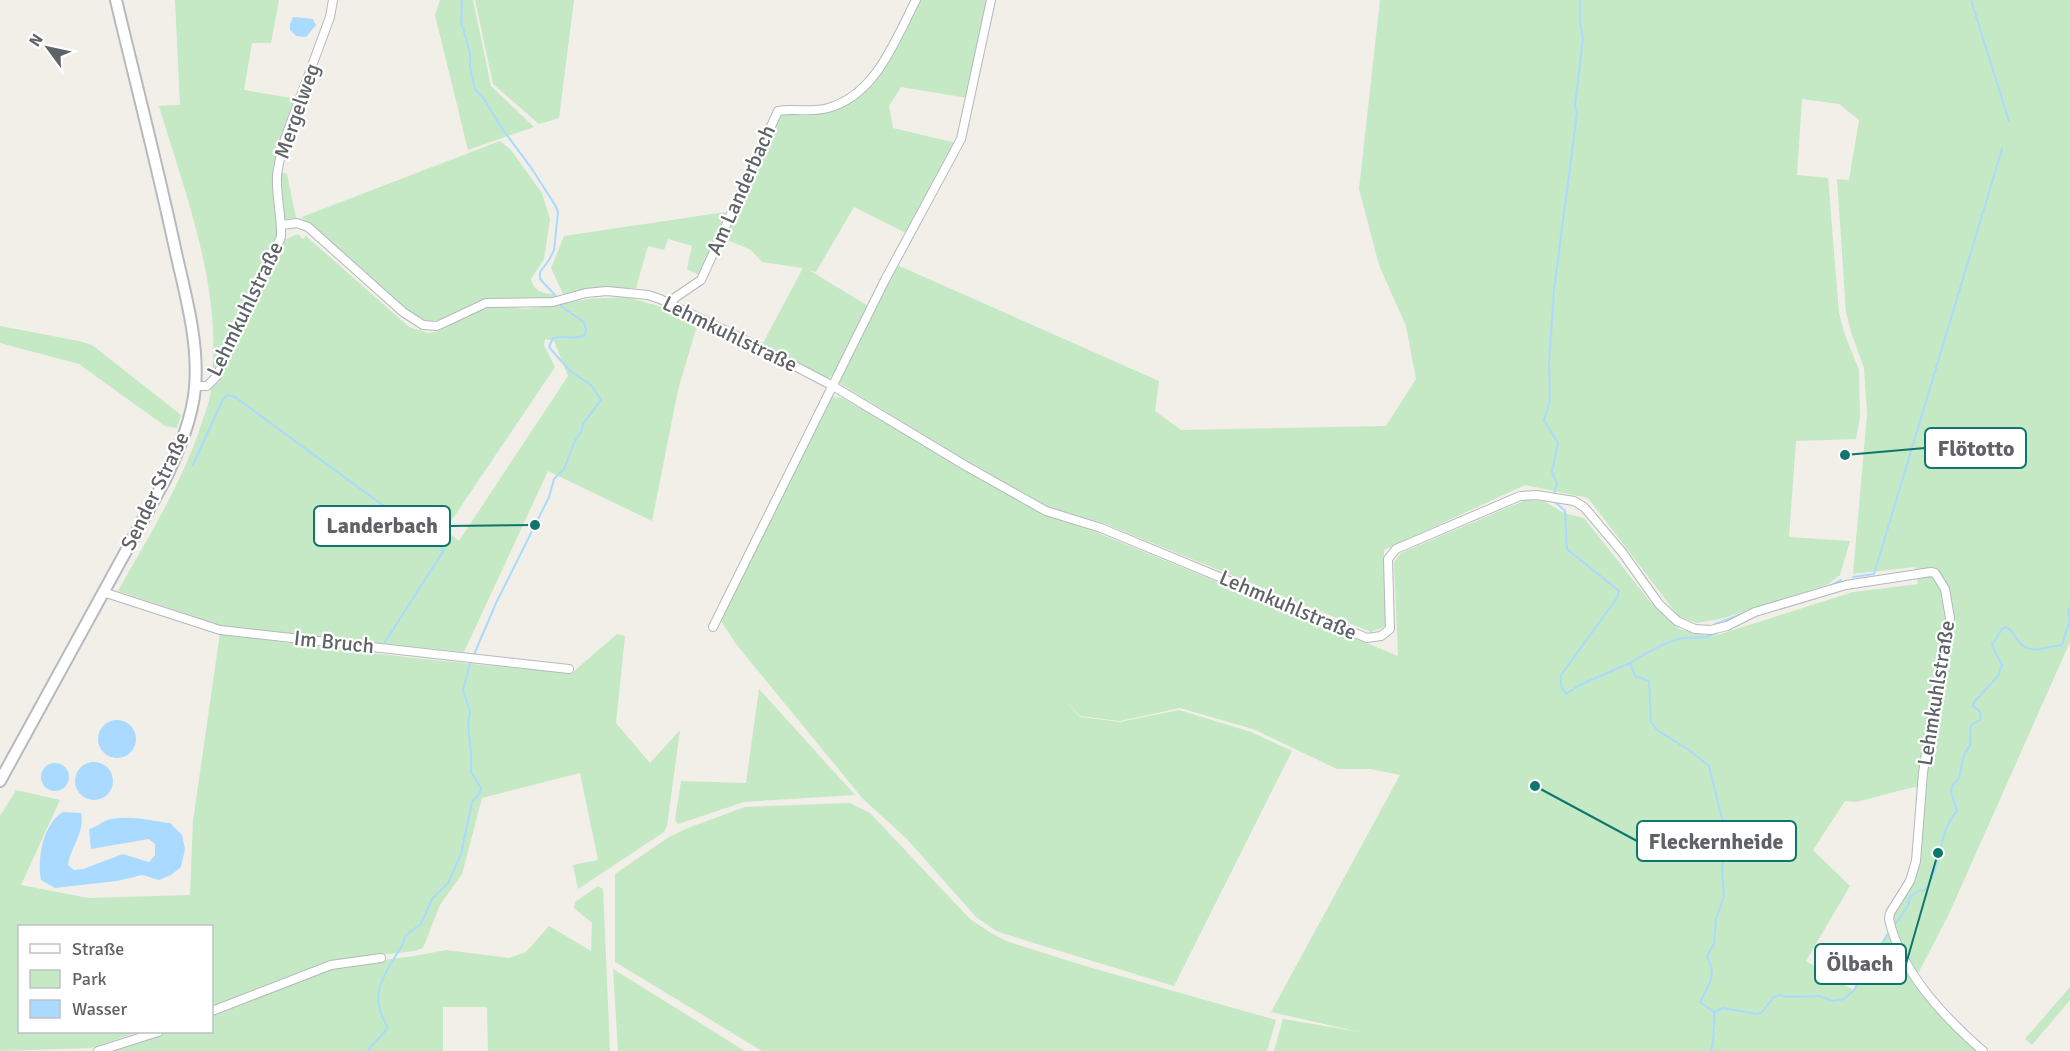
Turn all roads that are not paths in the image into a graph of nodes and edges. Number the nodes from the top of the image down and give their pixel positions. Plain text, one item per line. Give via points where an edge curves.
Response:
1 (116, 0) edge
2 (333, 0) edge
3 (916, 0) edge
4 (991, 0) edge
5 (282, 225) junction
6 (670, 303) junction
7 (195, 386) junction
8 (833, 386) junction
9 (103, 592) junction
10 (713, 627) dead end
11 (569, 669) dead end
12 (0, 782) edge
13 (381, 958) dead end
14 (213, 1011) edge
15 (155, 1033) edge
16 (98, 1051) edge
17 (1983, 1051) edge

1 - 7 main road, Sender Straße via 188,307 195,352
2 - 5 street, Mergelweg via 279,160
3 - 6 street, Am Landerbach via 885,59 856,94 828,108 778,111 701,280
4 - 8 street via 961,139
5 - 6 street, Lehmkuhlstraße via 297,223 308,227 403,312 423,325 437,326 486,303 553,302 607,291 648,295
5 - 7 street, Lehmkuhlstraße via 281,237 217,376 207,386
6 - 8 street, Lehmkuhlstraße
7 - 9 main road, Sender Straße via 187,429 166,478
8 - 10 street
8 - 17 street, Lehmkuhlstraße via 1046,511 1101,528 1367,638 1381,636 1390,629 1388,559 1396,549 1520,496 1574,501 1584,507 1659,604 1677,621 1695,629 1727,626 1755,612 1846,585 1935,573 1946,589 1950,618 1947,642 1925,761 1916,861 1910,881 1890,913 1890,923 1912,973 1934,1003
9 - 11 street, Im Bruch via 220,630
9 - 12 main road, Sender Straße
13 - 14 street via 331,965
15 - 16 street

